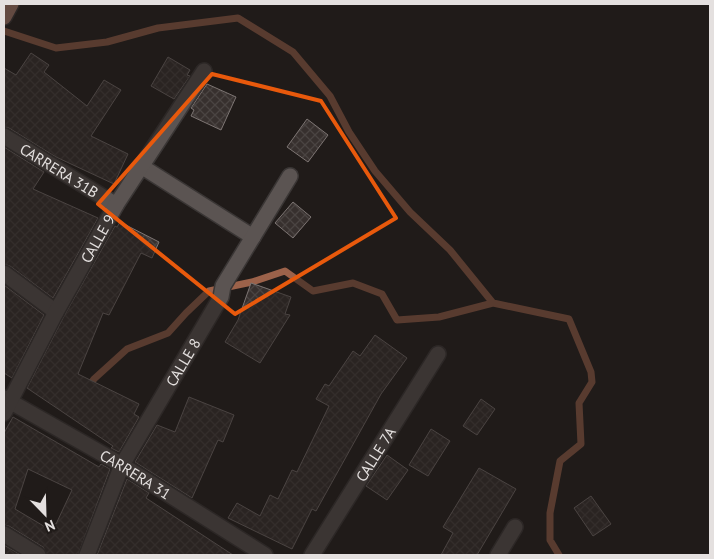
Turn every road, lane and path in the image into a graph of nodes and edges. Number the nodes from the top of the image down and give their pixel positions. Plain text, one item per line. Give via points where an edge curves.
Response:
1 (11, 4) edge
2 (4, 17) edge
3 (204, 71) dead end
4 (4, 136) edge
5 (141, 166) junction
6 (290, 176) dead end
7 (116, 205) junction
8 (253, 237) junction
9 (4, 273) edge
10 (56, 312) junction
11 (438, 354) dead end
12 (6, 404) edge
13 (122, 465) junction
14 (515, 527) dead end
15 (4, 534) edge
16 (38, 555) edge
17 (87, 555) edge
18 (265, 555) edge
19 (312, 555) edge
20 (498, 555) edge

1 - 2 main road
3 - 5 street, CALLE 9
4 - 7 street, CARRERA 31B
5 - 7 street, CALLE 9
5 - 8 street
6 - 8 street, CALLE 8
7 - 10 street, CALLE 9
8 - 13 street, CALLE 8
9 - 10 street
10 - 12 street, CALLE 9
11 - 19 street, CALLE 7A
12 - 13 street, CARRERA 31
13 - 17 street, CALLE 8
13 - 18 street, CARRERA 31
14 - 20 street
15 - 16 street

